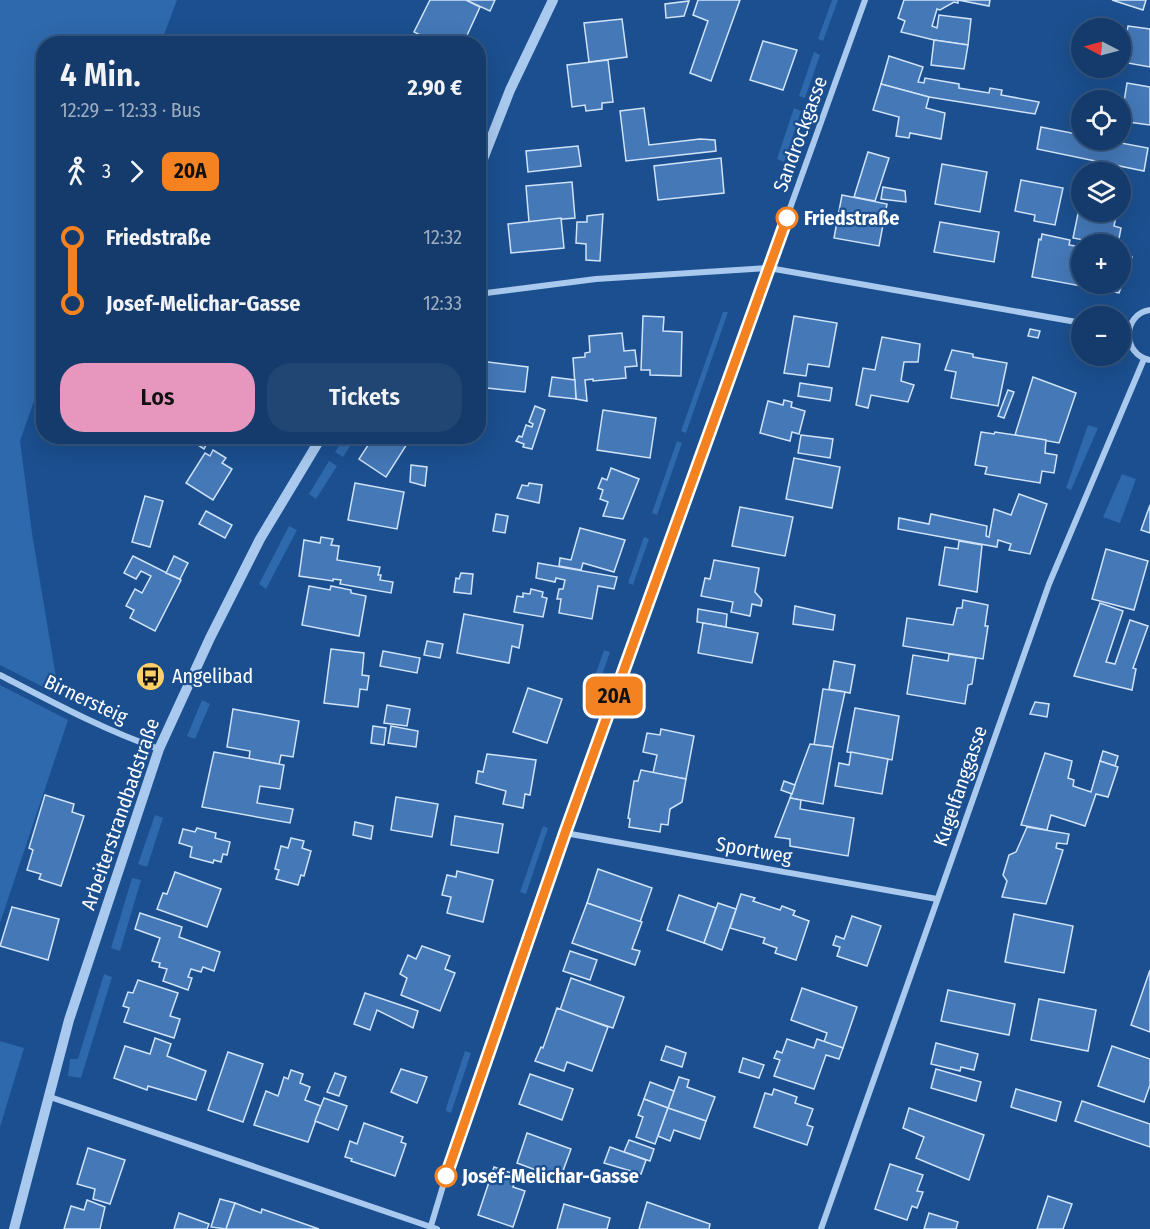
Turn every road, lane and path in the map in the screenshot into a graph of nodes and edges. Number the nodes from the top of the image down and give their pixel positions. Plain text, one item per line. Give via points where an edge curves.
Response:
1 (554, 0) edge
2 (865, 0) edge
3 (486, 152) edge
4 (769, 268) junction
5 (486, 293) edge
6 (1150, 310) edge
7 (1071, 322) edge
8 (1131, 326) edge
9 (1131, 346) edge
10 (1147, 360) edge
11 (317, 444) edge
12 (0, 675) edge
13 (159, 749) junction
14 (565, 833) junction
15 (937, 899) junction
16 (50, 1097) junction
17 (433, 1228) edge
18 (14, 1229) edge
19 (821, 1229) edge

1 - 3 street via 510,90
2 - 4 street, Sandrockgasse
4 - 5 street via 596,279
4 - 7 street
4 - 14 street, Sandrockgasse
6 - 8 street via 1136,316
9 - 10 street
10 - 15 street, Kugelfanggasse via 1049,584
11 - 13 street, Arbeiterstrandbadstraße via 260,539
12 - 13 street, Birnersteig
13 - 16 street, Arbeiterstrandbadstraße via 69,1020
14 - 15 street, Sportweg
14 - 17 street, Sandrockgasse via 446,1176
15 - 19 street, Kugelfanggasse
16 - 17 street
16 - 18 street, Arbeiterstrandbadstraße

